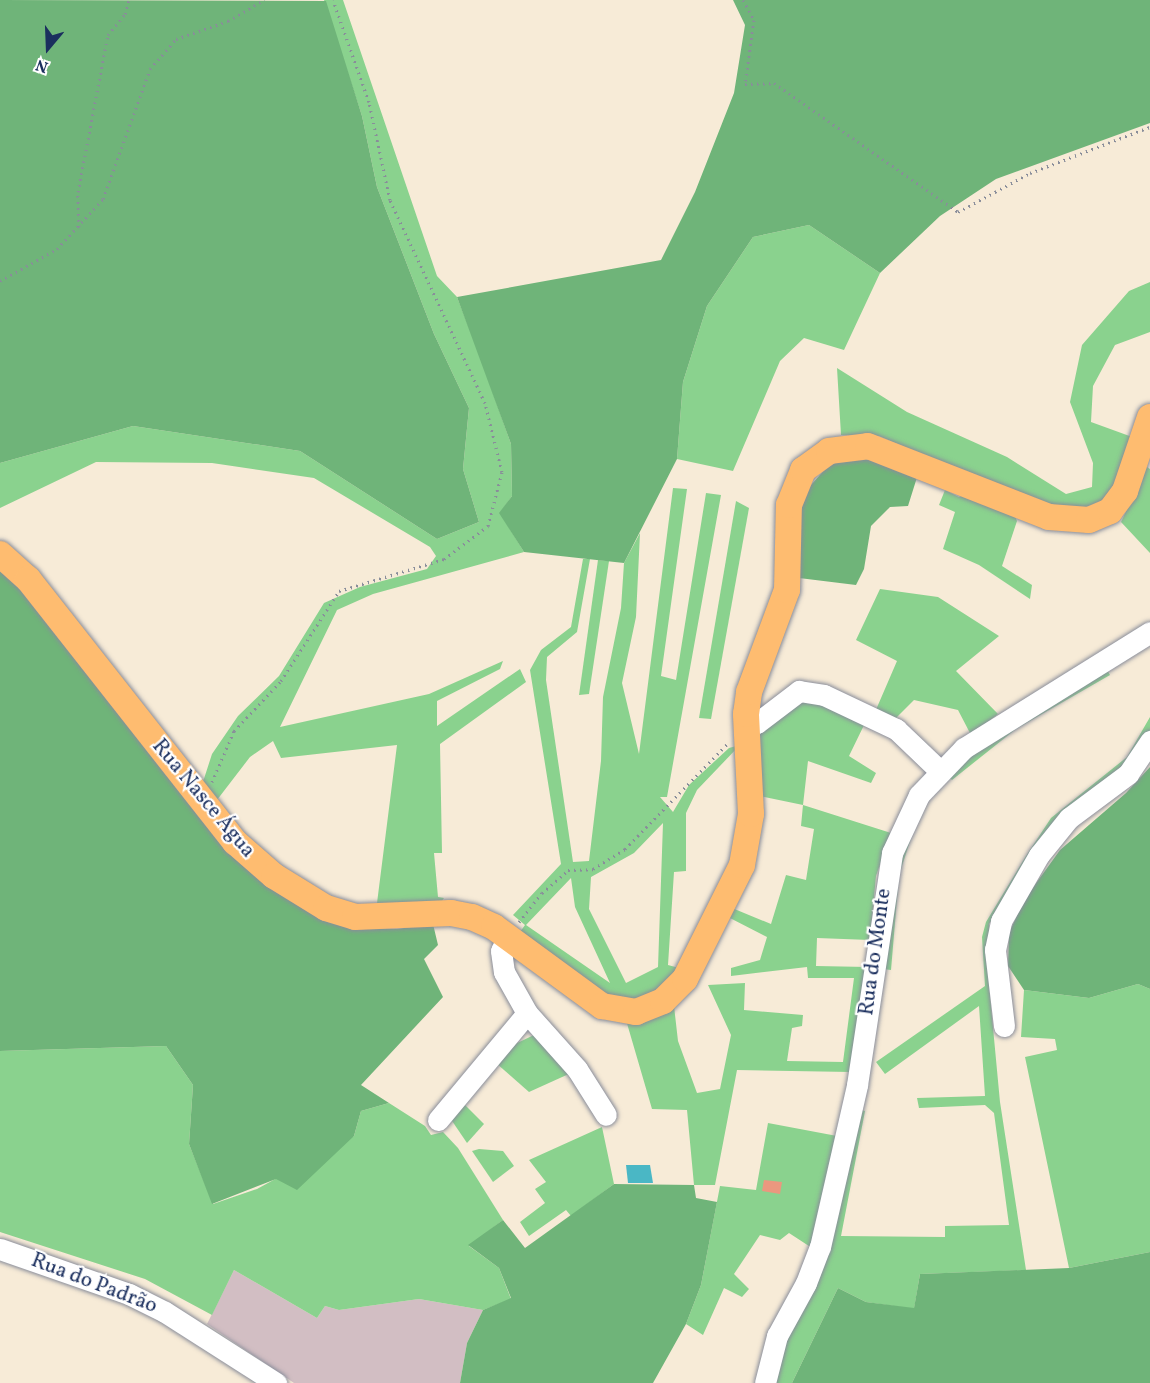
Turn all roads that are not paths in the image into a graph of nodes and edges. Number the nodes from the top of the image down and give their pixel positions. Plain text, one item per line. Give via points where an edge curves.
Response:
1 (1150, 417) edge
2 (1146, 451) edge
3 (0, 554) edge
4 (1150, 632) edge
5 (746, 726) junction
6 (1150, 741) edge
7 (940, 771) junction
8 (507, 939) junction
9 (527, 1013) junction
10 (1004, 1026) dead end
11 (606, 1115) dead end
12 (438, 1120) dead end
13 (0, 1249) edge
14 (276, 1383) edge
15 (765, 1383) edge

1 - 2 main road, Rua Nasce Água
2 - 5 main road, Rua Nasce Água via 1118,503 1099,517 1079,521 1049,517 881,448 839,447 820,456 803,470 792,492 787,519 787,590 749,692
3 - 8 main road, Rua Nasce Água via 28,579 200,799 256,862 326,908 368,918 461,914 494,927
4 - 7 street, Rua do Monte via 964,748
5 - 7 street via 757,723 799,691 824,695 896,729
5 - 8 main road, Rua Nasce Água via 751,798 746,852 695,962 670,996 636,1012 602,1006
6 - 10 street via 1128,774 1062,827 1039,855 1001,921 995,950
7 - 15 street, Rua do Monte via 919,795 892,853 857,1085 820,1247 777,1336
8 - 9 street via 501,951 504,972
9 - 11 street via 577,1069
9 - 12 street
13 - 14 street, Rua do Padrão via 129,1294 165,1312

